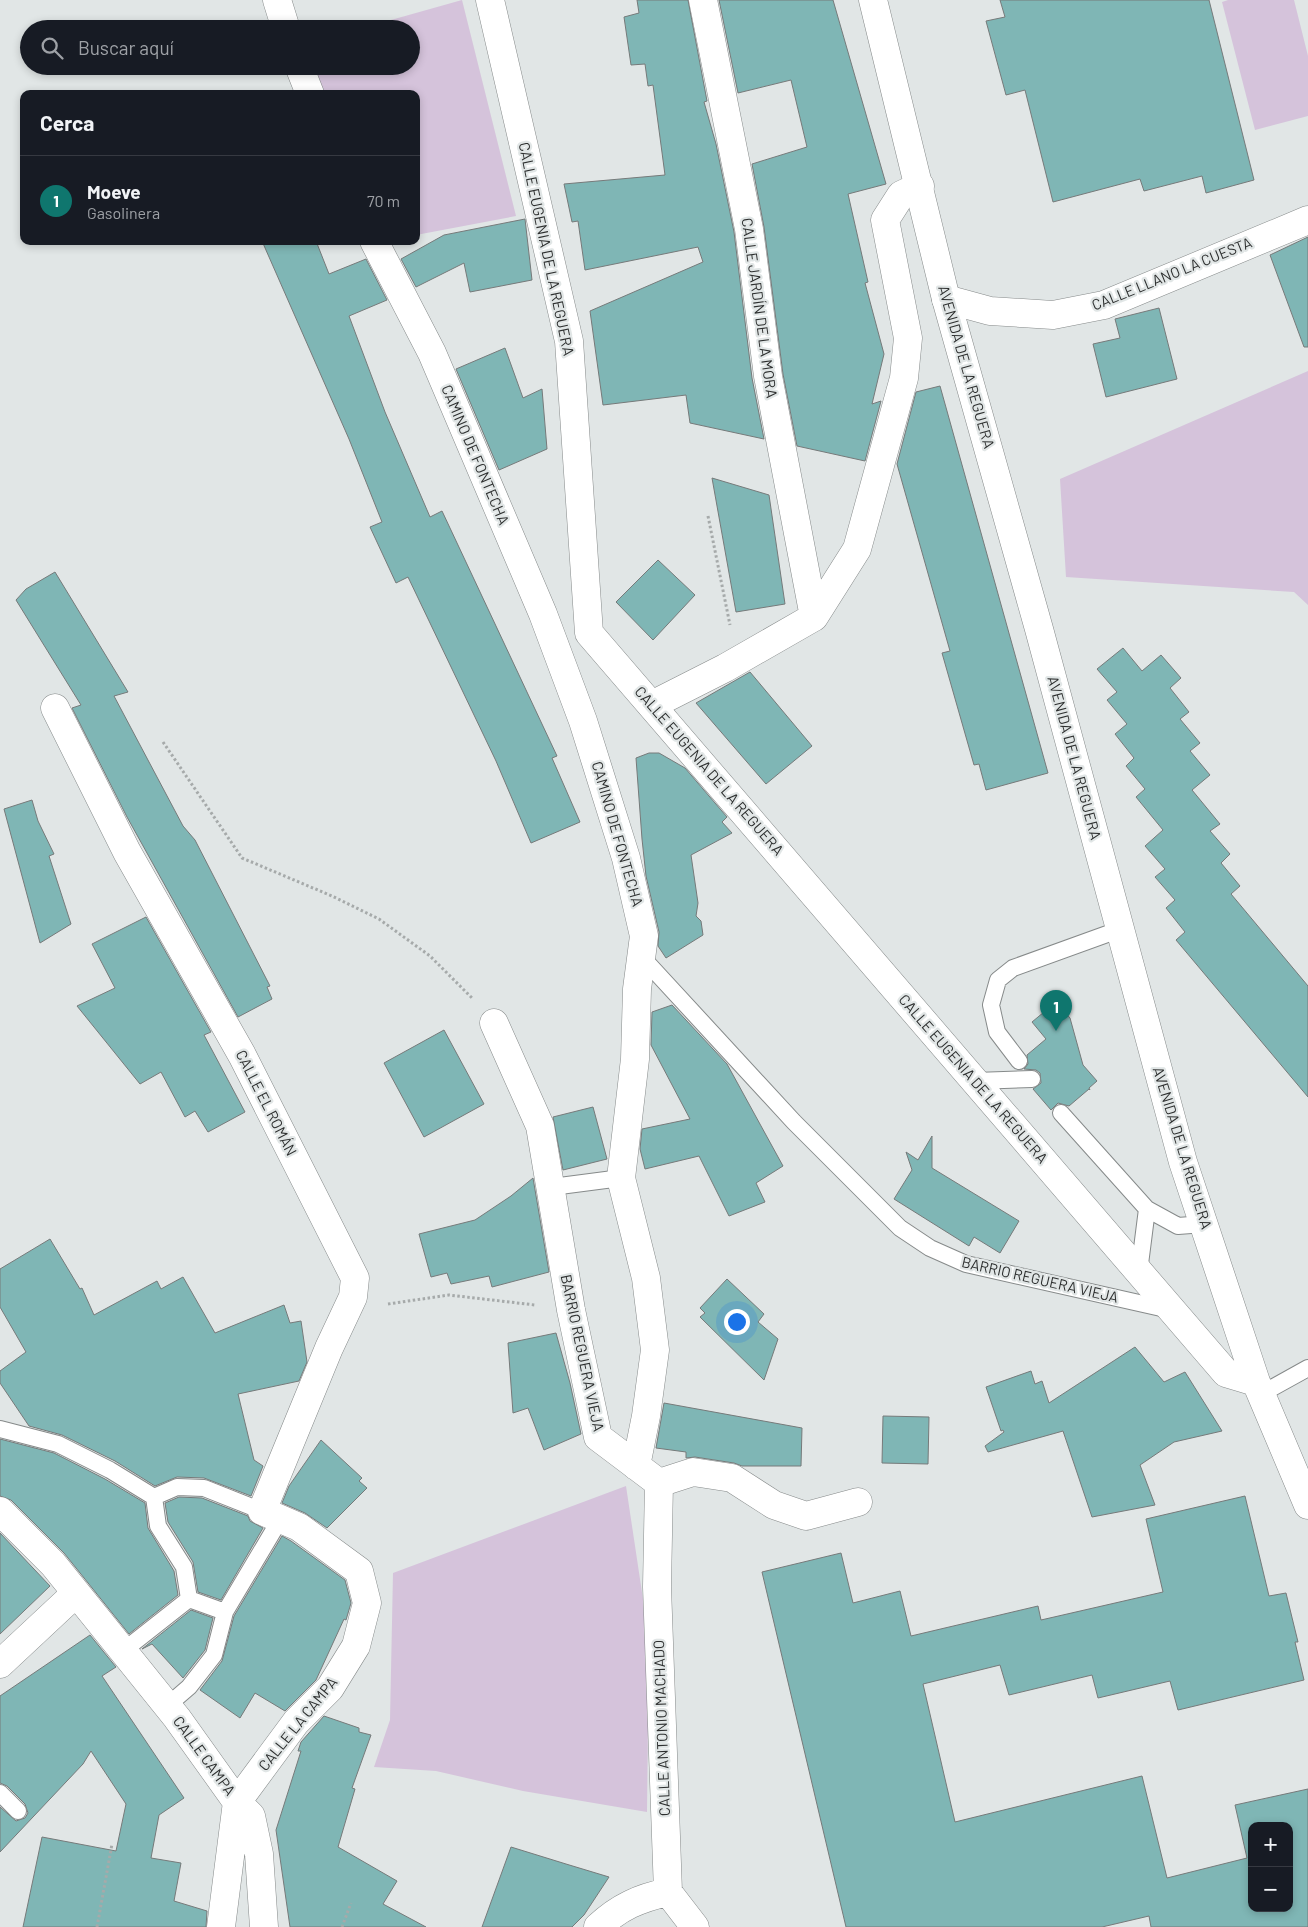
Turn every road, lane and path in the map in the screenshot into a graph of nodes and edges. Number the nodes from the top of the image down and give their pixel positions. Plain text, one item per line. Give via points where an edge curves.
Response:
1 (277, 0) edge
2 (490, 0) edge
3 (703, 0) edge
4 (873, 0) edge
5 (283, 20) edge
6 (303, 75) edge
7 (308, 90) edge
8 (920, 186) junction
9 (1308, 220) edge
10 (376, 245) edge
11 (946, 299) junction
12 (708, 516) dead end
13 (814, 617) junction
14 (590, 633) junction
15 (557, 650) junction
16 (742, 658) junction
17 (652, 705) junction
18 (55, 708) dead end
19 (164, 742) dead end
20 (1120, 929) junction
21 (641, 956) junction
22 (494, 1023) joint
23 (1019, 1061) dead end
24 (1032, 1079) dead end
25 (975, 1081) junction
26 (1061, 1114) dead end
27 (621, 1178) junction
28 (552, 1186) junction
29 (1148, 1209) junction
30 (1204, 1224) junction
31 (1139, 1272) junction
32 (353, 1297) junction
33 (571, 1310) junction
34 (1172, 1310) junction
35 (1308, 1368) edge
36 (1259, 1388) junction
37 (0, 1429) edge
38 (636, 1466) junction
39 (659, 1483) junction
40 (154, 1497) junction
41 (858, 1502) dead end
42 (1308, 1505) edge
43 (0, 1511) edge
44 (272, 1515) junction
45 (76, 1593) junction
46 (189, 1599) junction
47 (225, 1612) junction
48 (123, 1651) junction
49 (0, 1664) edge
50 (167, 1706) junction
51 (0, 1793) edge
52 (237, 1802) junction
53 (18, 1811) dead end
54 (112, 1844) dead end
55 (668, 1892) junction
56 (351, 1903) dead end
57 (97, 1927) edge
58 (221, 1927) edge
59 (264, 1927) edge
60 (342, 1927) edge
61 (598, 1927) edge
62 (695, 1927) edge

1 - 5 street
2 - 14 street, CALLE EUGENIA DE LA REGUERA via 569,341
3 - 13 street, CALLE JARDÍN DE LA MORA via 749,229 768,376
4 - 8 street, AVENIDA DE LA REGUERA
6 - 7 street
8 - 11 street, AVENIDA DE LA REGUERA
8 - 13 street via 901,195 885,220 908,338 904,378 857,549
9 - 11 street, CALLE LLANO LA CUESTA via 1104,305 1053,315 990,311
10 - 15 street, CAMINO DE FONTECHA via 432,353
11 - 20 street, AVENIDA DE LA REGUERA
12 - 16 path via 727,616
13 - 16 street
14 - 15 street
14 - 17 street, CALLE EUGENIA DE LA REGUERA
15 - 21 street, CAMINO DE FONTECHA via 626,858 644,936
16 - 17 street
17 - 25 street, CALLE EUGENIA DE LA REGUERA
18 - 32 street, CALLE EL ROMÁN via 127,852 242,1055 307,1182 355,1278
19 - 22 path via 242,858 379,919 430,956
20 - 23 lane via 1013,968 998,980 991,1004 997,1032
20 - 30 street, AVENIDA DE LA REGUERA via 1183,1162
21 - 27 street, CAMINO DE FONTECHA via 635,1059
21 - 34 lane, BARRIO REGUERA VIEJA via 794,1122 900,1228 930,1248 966,1264
22 - 28 street, BARRIO REGUERA VIEJA via 540,1126
24 - 25 lane
25 - 31 street, CALLE EUGENIA DE LA REGUERA
26 - 29 lane
27 - 28 lane
27 - 38 street, CAMINO DE FONTECHA via 646,1278 655,1350
28 - 33 street, BARRIO REGUERA VIEJA
29 - 30 lane via 1178,1226
29 - 31 lane
30 - 36 street, AVENIDA DE LA REGUERA
31 - 34 street, CALLE EUGENIA DE LA REGUERA
32 - 33 path via 366,1303 389,1304 449,1295
32 - 44 street, CALLE EL ROMÁN via 329,1348
33 - 38 street, BARRIO REGUERA VIEJA via 598,1437
34 - 36 street, CALLE EUGENIA DE LA REGUERA via 1226,1373
35 - 36 lane
36 - 42 street, AVENIDA DE LA REGUERA
37 - 40 lane via 58,1444
38 - 39 street, BARRIO REGUERA VIEJA
39 - 41 street via 693,1472 732,1478 774,1505 806,1516
39 - 55 street, CALLE ANTONIO MACHADO via 657,1587
40 - 44 lane via 177,1487 204,1488
40 - 46 lane via 158,1526 184,1567
43 - 45 street, CALLE CAMPA via 53,1564
44 - 47 lane, CALLE CAMPA
44 - 52 street, CALLE LA CAMPA via 299,1527 359,1571 367,1603 356,1646 330,1688 296,1722
45 - 48 street, CALLE CAMPA
45 - 49 street
46 - 47 lane
46 - 48 lane
47 - 50 lane, CALLE CAMPA via 214,1655 189,1687
48 - 50 street, CALLE CAMPA
50 - 52 street, CALLE CAMPA
51 - 53 lane
52 - 58 street, CALLE CAMPA
52 - 59 street via 251,1816 259,1854
54 - 57 path
55 - 61 street via 640,1898 613,1912
55 - 62 street
56 - 60 path

